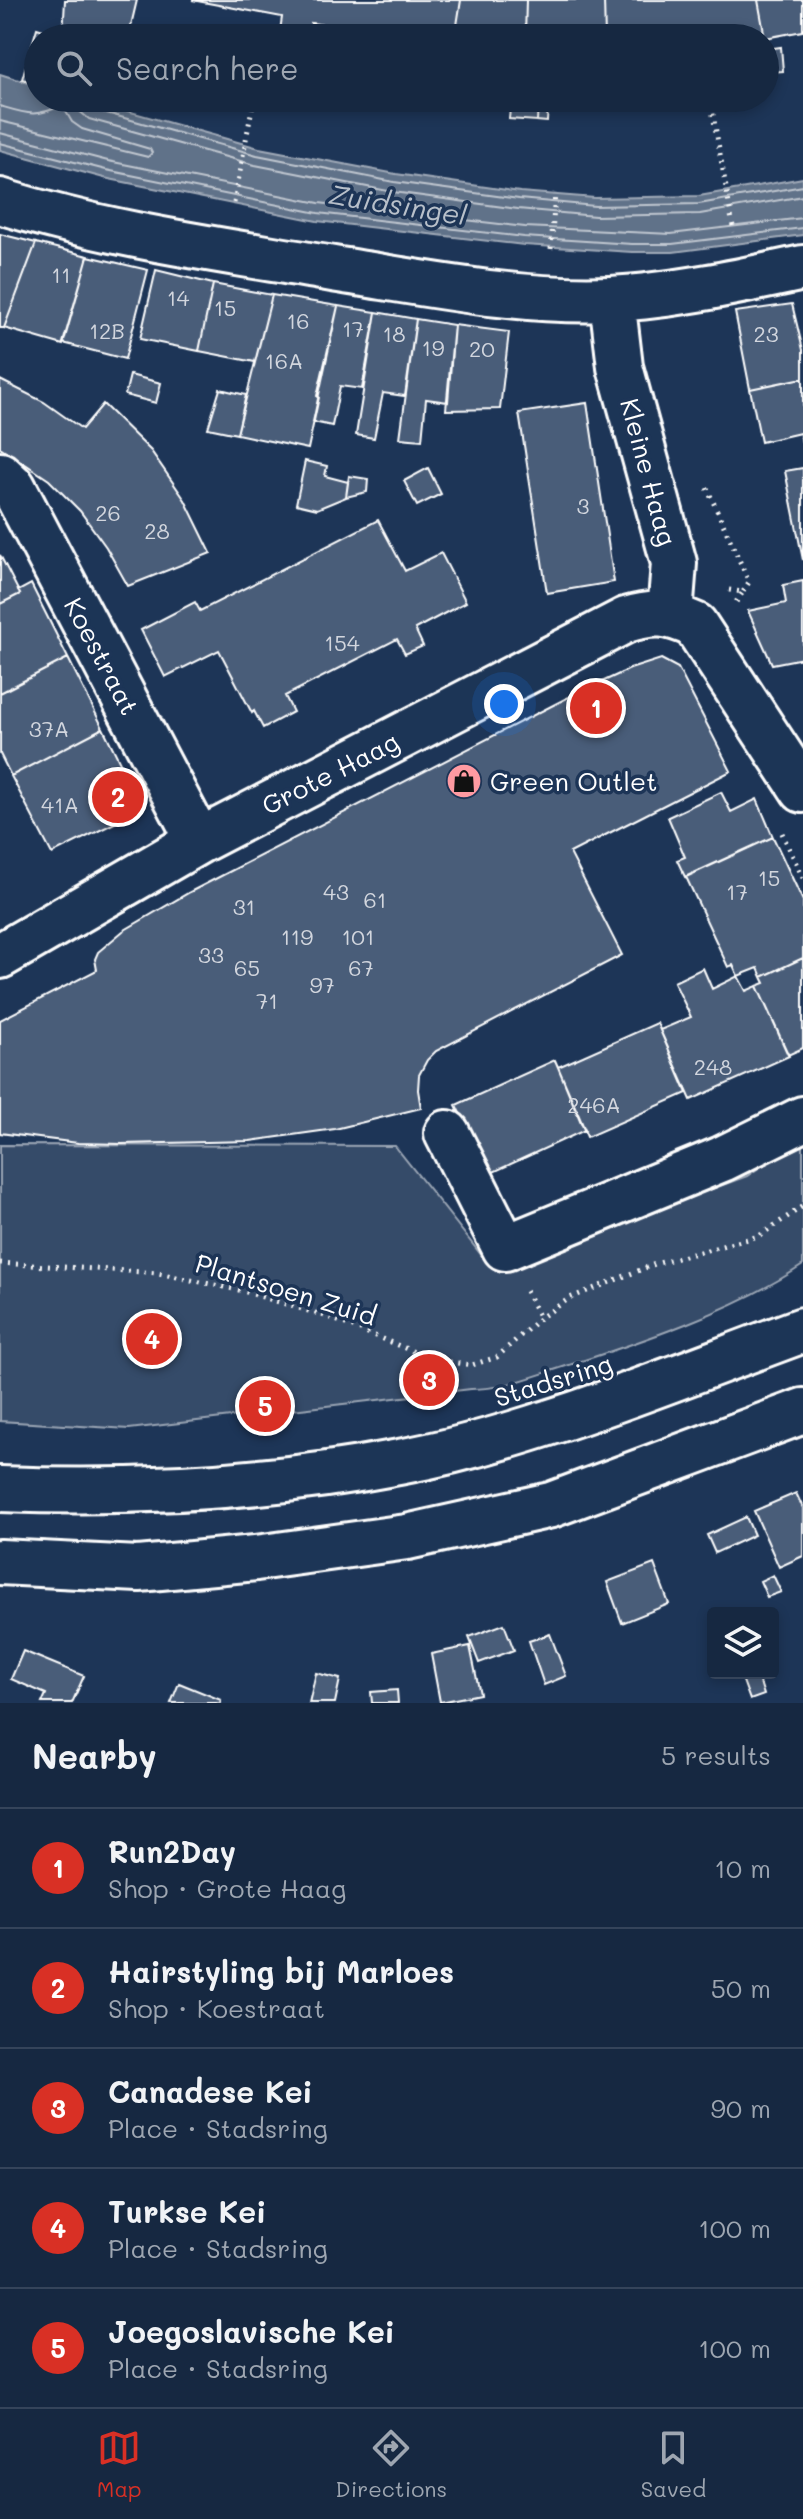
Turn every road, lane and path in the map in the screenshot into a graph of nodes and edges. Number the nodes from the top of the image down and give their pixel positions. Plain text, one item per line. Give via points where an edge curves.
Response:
1 (252, 112) edge
2 (712, 112) edge
3 (555, 193) dead end
4 (0, 201) edge
5 (232, 208) dead end
6 (734, 233) dead end
7 (551, 250) dead end
8 (803, 268) edge
9 (612, 299) junction
10 (0, 475) edge
11 (703, 479) dead end
12 (743, 592) dead end
13 (670, 614) junction
14 (790, 806) edge
15 (199, 841) junction
16 (803, 878) edge
17 (0, 956) edge
18 (803, 1119) edge
19 (447, 1133) dead end
20 (803, 1206) edge
21 (2, 1261) edge
22 (803, 1330) edge
23 (803, 1411) edge
24 (0, 1489) edge
25 (0, 1562) edge

1 - 5 path
2 - 6 path
3 - 7 path
4 - 9 street via 62,220 441,286
8 - 9 street
9 - 13 street, Kleine Haag via 620,367 674,563
10 - 15 street, Koestraat via 13,487
11 - 12 path via 749,582
13 - 14 street via 695,625
13 - 15 street, Grote Haag via 626,620
14 - 16 path
15 - 17 street, Grote Haag
18 - 19 street via 722,1159 505,1248
20 - 21 path, Plantsoen Zuid via 759,1236 655,1264 570,1298 497,1357 472,1365 434,1360 328,1317 243,1291 158,1273
22 - 24 street, Stadsring via 528,1429 400,1462 265,1482 74,1492
23 - 25 street via 551,1505 407,1537 139,1569

